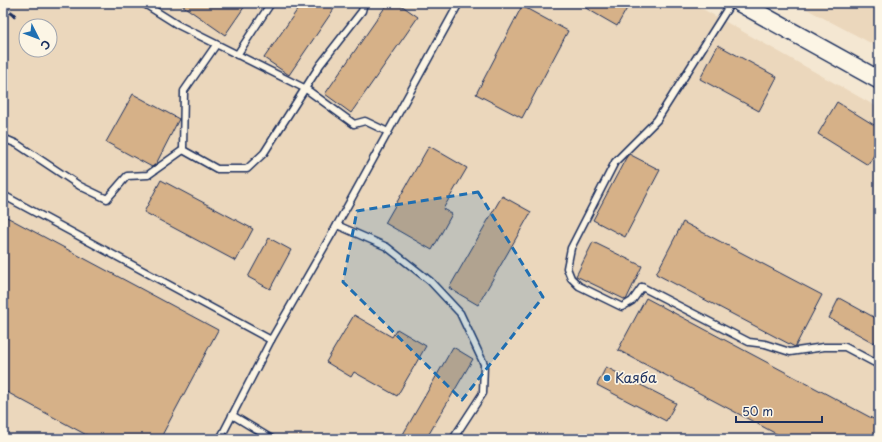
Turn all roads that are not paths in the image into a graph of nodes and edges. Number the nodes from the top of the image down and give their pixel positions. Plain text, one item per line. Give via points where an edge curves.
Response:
1 (144, 3) edge
2 (270, 3) edge
3 (364, 3) edge
4 (459, 3) edge
5 (731, 3) edge
6 (740, 3) edge
7 (216, 45) junction
8 (237, 55) junction
9 (879, 80) edge
10 (306, 89) junction
11 (388, 132) junction
12 (3, 138) edge
13 (183, 150) junction
14 (3, 195) edge
15 (337, 225) junction
16 (271, 340) junction
17 (879, 365) edge
18 (232, 415) junction
19 (220, 439) edge
20 (272, 439) edge
21 (453, 439) edge

1 - 7 lane
2 - 8 lane
3 - 10 lane via 362,11 320,65
4 - 11 lane
5 - 17 lane via 657,120 615,162 571,248 567,268 579,286 622,307 632,301 642,288 749,342 790,352 845,347
6 - 9 main road
7 - 8 lane
7 - 13 lane via 184,91
8 - 10 lane
10 - 11 lane via 354,124 365,121
10 - 13 lane via 264,153 247,169 217,169
11 - 15 lane
12 - 13 lane via 17,144 80,186 107,199 127,176 148,175
14 - 16 lane
15 - 16 lane
15 - 21 lane via 387,248 430,281 460,313 484,364 483,393
16 - 18 lane
18 - 19 lane
18 - 20 lane

